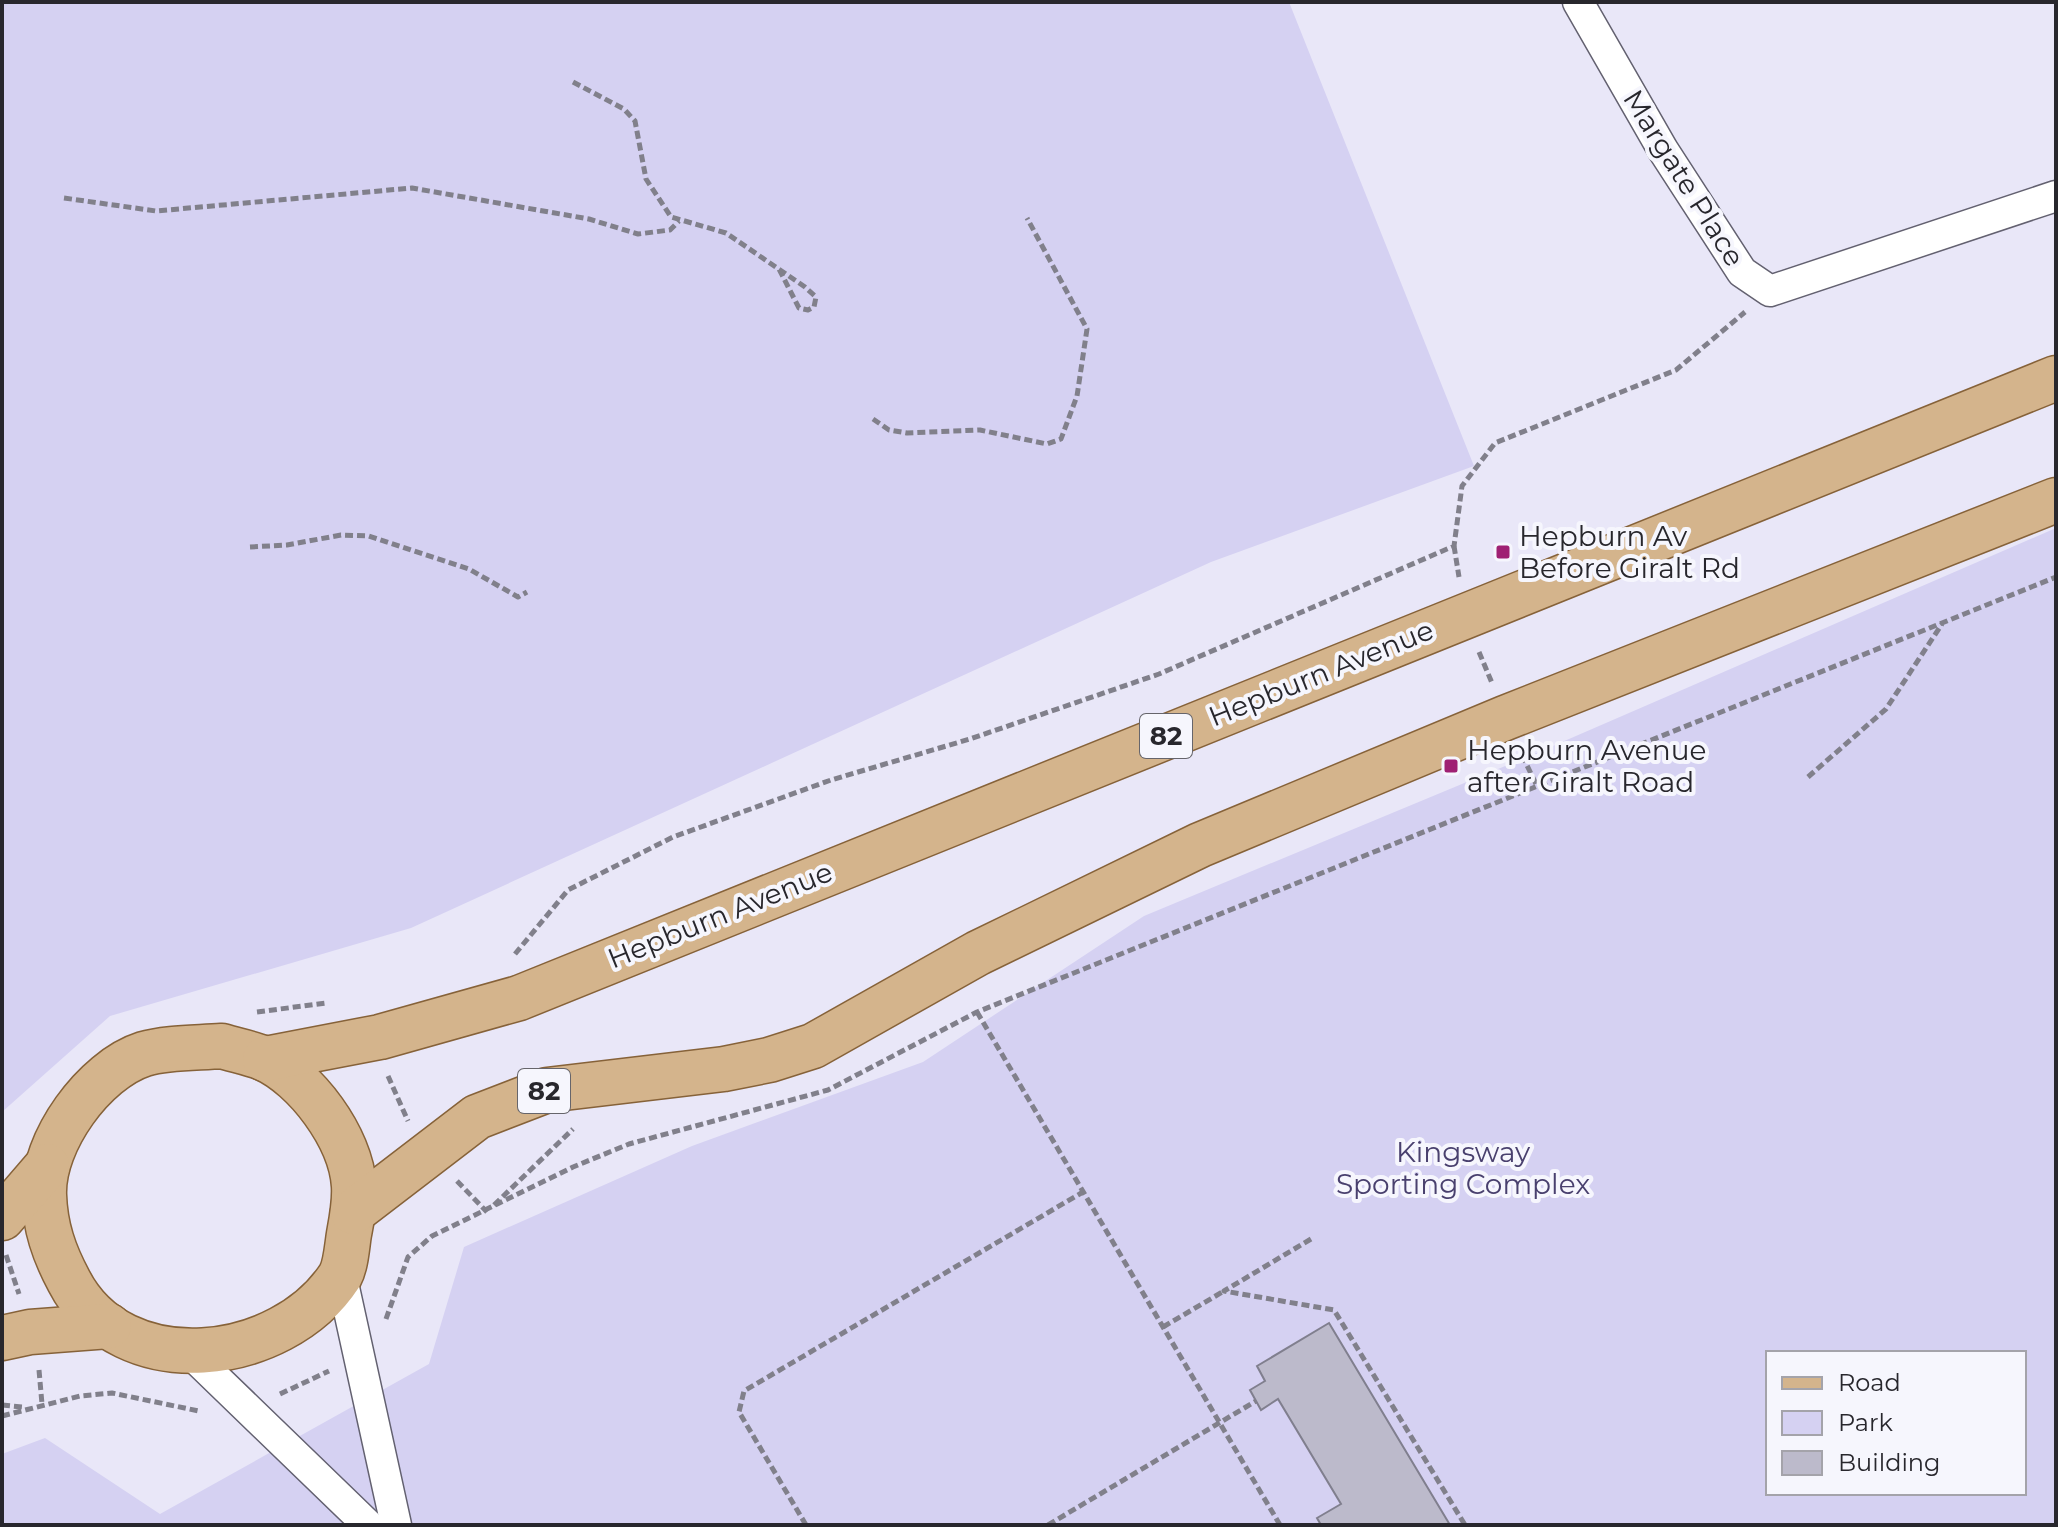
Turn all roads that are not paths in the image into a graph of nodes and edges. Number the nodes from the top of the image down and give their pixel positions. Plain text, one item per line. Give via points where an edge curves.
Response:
1 (1578, 2) edge
2 (2056, 196) edge
3 (2056, 378) edge
4 (2056, 500) edge
5 (265, 1059) junction
6 (47, 1166) junction
7 (353, 1212) junction
8 (2, 1218) edge
9 (341, 1274) junction
10 (109, 1326) junction
11 (2, 1338) edge
12 (190, 1353) junction
13 (368, 1525) edge
14 (396, 1525) edge

1 - 2 street, Margate Place via 1663,150 1742,272 1770,291
3 - 5 main road, Hepburn Avenue / 82 via 519,998 380,1037
4 - 7 main road, 82 via 1200,845 978,953 813,1046 724,1069 547,1090 477,1117
5 - 6 main road, 82 via 222,1046 145,1054 116,1068 76,1104
5 - 7 main road, 82 via 314,1095 348,1158
6 - 8 main road, 82
6 - 10 main road, 82 via 43,1193 50,1246 75,1293
7 - 9 main road, 82
9 - 12 main road, 82 via 306,1311 258,1341
9 - 14 street
10 - 11 main road, 82
10 - 12 main road, 82 via 135,1341
12 - 13 street

